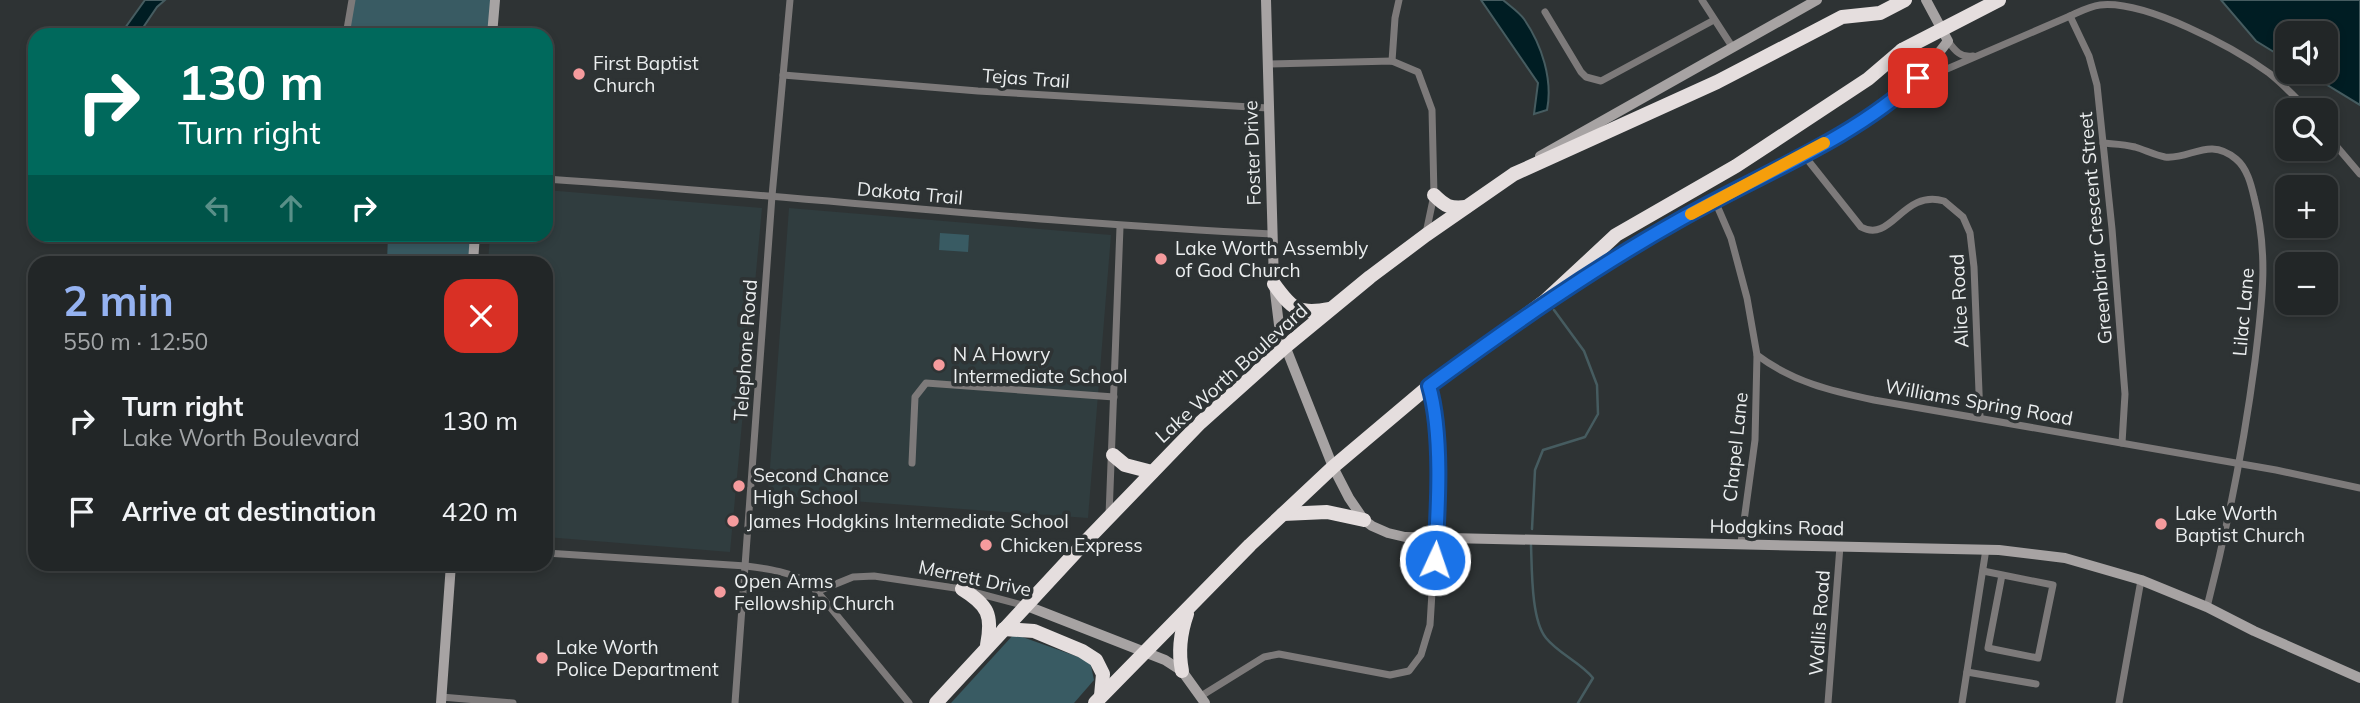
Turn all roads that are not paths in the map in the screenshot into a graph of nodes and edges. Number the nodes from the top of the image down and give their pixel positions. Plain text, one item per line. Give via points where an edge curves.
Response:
1 (352, 0) edge
2 (495, 0) edge
3 (790, 0) edge
4 (1266, 0) edge
5 (1399, 0) edge
6 (1702, 0) edge
7 (1817, 0) edge
8 (1905, 0) edge
9 (1926, 0) edge
10 (1999, 0) edge
11 (1545, 12) dead end
12 (2070, 16) junction
13 (1714, 20) junction
14 (347, 28) edge
15 (493, 28) edge
16 (1948, 41) junction
17 (1733, 48) junction
18 (1981, 54) junction
19 (1392, 61) junction
20 (1268, 64) junction
21 (783, 75) junction
22 (1900, 94) junction
23 (2296, 98) edge
24 (1268, 108) junction
25 (2103, 143) junction
26 (2338, 148) edge
27 (1803, 154) junction
28 (1514, 174) junction
29 (2360, 174) edge
30 (553, 180) edge
31 (1434, 195) junction
32 (772, 196) junction
33 (1715, 201) junction
34 (1466, 207) junction
35 (1120, 226) junction
36 (1272, 234) junction
37 (1426, 235) junction
38 (1274, 284) junction
39 (1545, 301) junction
40 (1331, 309) junction
41 (1284, 347) junction
42 (1757, 355) junction
43 (1429, 386) junction
44 (1114, 397) junction
45 (1980, 417) junction
46 (2122, 443) junction
47 (1113, 455) junction
48 (912, 463) dead end
49 (2240, 465) junction
50 (1333, 467) junction
51 (1152, 472) junction
52 (2360, 488) edge
53 (1283, 514) junction
54 (1109, 517) junction
55 (1364, 520) junction
56 (1436, 539) junction
57 (1741, 543) junction
58 (1840, 546) junction
59 (1986, 549) junction
60 (553, 553) edge
61 (746, 566) junction
62 (450, 571) edge
63 (1983, 571) junction
64 (2002, 575) junction
65 (2141, 580) junction
66 (962, 589) junction
67 (816, 592) junction
68 (1027, 606) junction
69 (2207, 607) junction
70 (1190, 608) junction
71 (1004, 629) junction
72 (986, 647) junction
73 (1147, 652) junction
74 (1182, 671) junction
75 (1967, 672) junction
76 (2360, 678) edge
77 (2036, 684) dead end
78 (441, 700) edge
79 (1098, 700) edge
80 (1203, 700) edge
81 (513, 703) edge
82 (735, 703) edge
83 (909, 703) edge
84 (936, 703) edge
85 (1828, 703) edge
86 (1962, 703) edge
87 (2119, 703) edge

1 - 14 street
2 - 15 street
3 - 21 street, Telephone Road
4 - 20 street, Foster Drive
5 - 19 street
6 - 13 street
7 - 17 street, Lake Worth Boulevard
8 - 28 highway via 1880,13 1842,17 1717,82
9 - 16 street
10 - 39 highway, bridge via 1902,50 1868,79 1736,166 1616,234
11 - 13 street via 1581,72 1601,81
12 - 18 street
12 - 23 street via 2108,5 2171,20 2251,61
12 - 25 street, Greenbriar Crescent Street via 2096,75
13 - 17 street
16 - 18 street via 1962,56
16 - 22 street
17 - 28 street, Lake Worth Boulevard
18 - 22 street
19 - 20 street
19 - 31 street via 1418,72 1430,101
20 - 24 street, Foster Drive
21 - 24 street, Tejas Trail
21 - 32 street, Telephone Road
22 - 27 street
24 - 36 street, Foster Drive
25 - 46 street, Greenbriar Crescent Street via 2125,394
25 - 49 street, Lilac Lane via 2166,157 2202,149 2221,151 2242,165 2249,179 2262,227 2264,266
26 - 29 street
27 - 33 street
27 - 45 street, Alice Road via 1867,230 1886,227 1920,200 1944,201 1963,217 1974,267
28 - 34 highway, Lake Worth Boulevard
30 - 32 street, Dakota Trail
31 - 34 highway via 1452,208
31 - 37 street
32 - 35 street, Dakota Trail
32 - 61 street, Telephone Road
33 - 39 street
33 - 42 street via 1731,238
34 - 37 highway, Lake Worth Boulevard
35 - 36 street, Dakota Trail
35 - 44 street
36 - 38 street, Foster Drive
37 - 40 highway, Lake Worth Boulevard
38 - 40 highway via 1294,309
38 - 41 street, Foster Drive
39 - 43 highway
40 - 41 highway, Lake Worth Boulevard
41 - 50 street
41 - 51 highway, Lake Worth Boulevard
42 - 45 street, Williams Spring Road via 1784,373 1825,389
42 - 57 street, Chapel Lane via 1756,428
43 - 50 highway
43 - 56 street via 1435,405
44 - 47 street
44 - 48 street via 926,383 915,397
45 - 46 street, Williams Spring Road
46 - 49 street, Williams Spring Road
47 - 51 highway via 1125,465
47 - 54 street
49 - 52 street, Williams Spring Road
49 - 69 street, Lilac Lane
50 - 53 highway
50 - 55 street
51 - 54 highway, Lake Worth Boulevard
53 - 55 highway via 1327,512
53 - 70 highway
54 - 68 highway, Lake Worth Boulevard
55 - 56 street, Hodgkins Road via 1388,533
56 - 57 street, Hodgkins Road
56 - 80 street via 1430,625 1421,655 1409,671 1390,675 1279,654 1264,657
57 - 58 street, Hodgkins Road
58 - 59 street, Hodgkins Road
58 - 85 street, Wallis Road
59 - 63 street
59 - 65 street, Hodgkins Road via 2065,558
60 - 61 street
61 - 67 street via 798,577
61 - 82 street, Telephone Road
62 - 78 street
63 - 64 street
63 - 75 street
64 - 64 street via 2053,585 2038,658 1988,648
65 - 69 street, Hodgkins Road
65 - 87 street
66 - 67 street, Merrett Drive via 861,576
66 - 68 street, Merrett Drive
66 - 72 highway via 977,598 990,619
67 - 83 street
68 - 71 highway, Lake Worth Boulevard
68 - 73 street, Merrett Drive
69 - 76 street, Hodgkins Road
70 - 73 highway
70 - 74 highway via 1180,641
71 - 72 highway, Lake Worth Boulevard
71 - 79 highway via 1034,631 1096,660 1103,674
72 - 84 highway, Lake Worth Boulevard
73 - 74 street, Merrett Drive
73 - 79 highway
74 - 80 street
75 - 77 street
75 - 86 street
78 - 81 street

